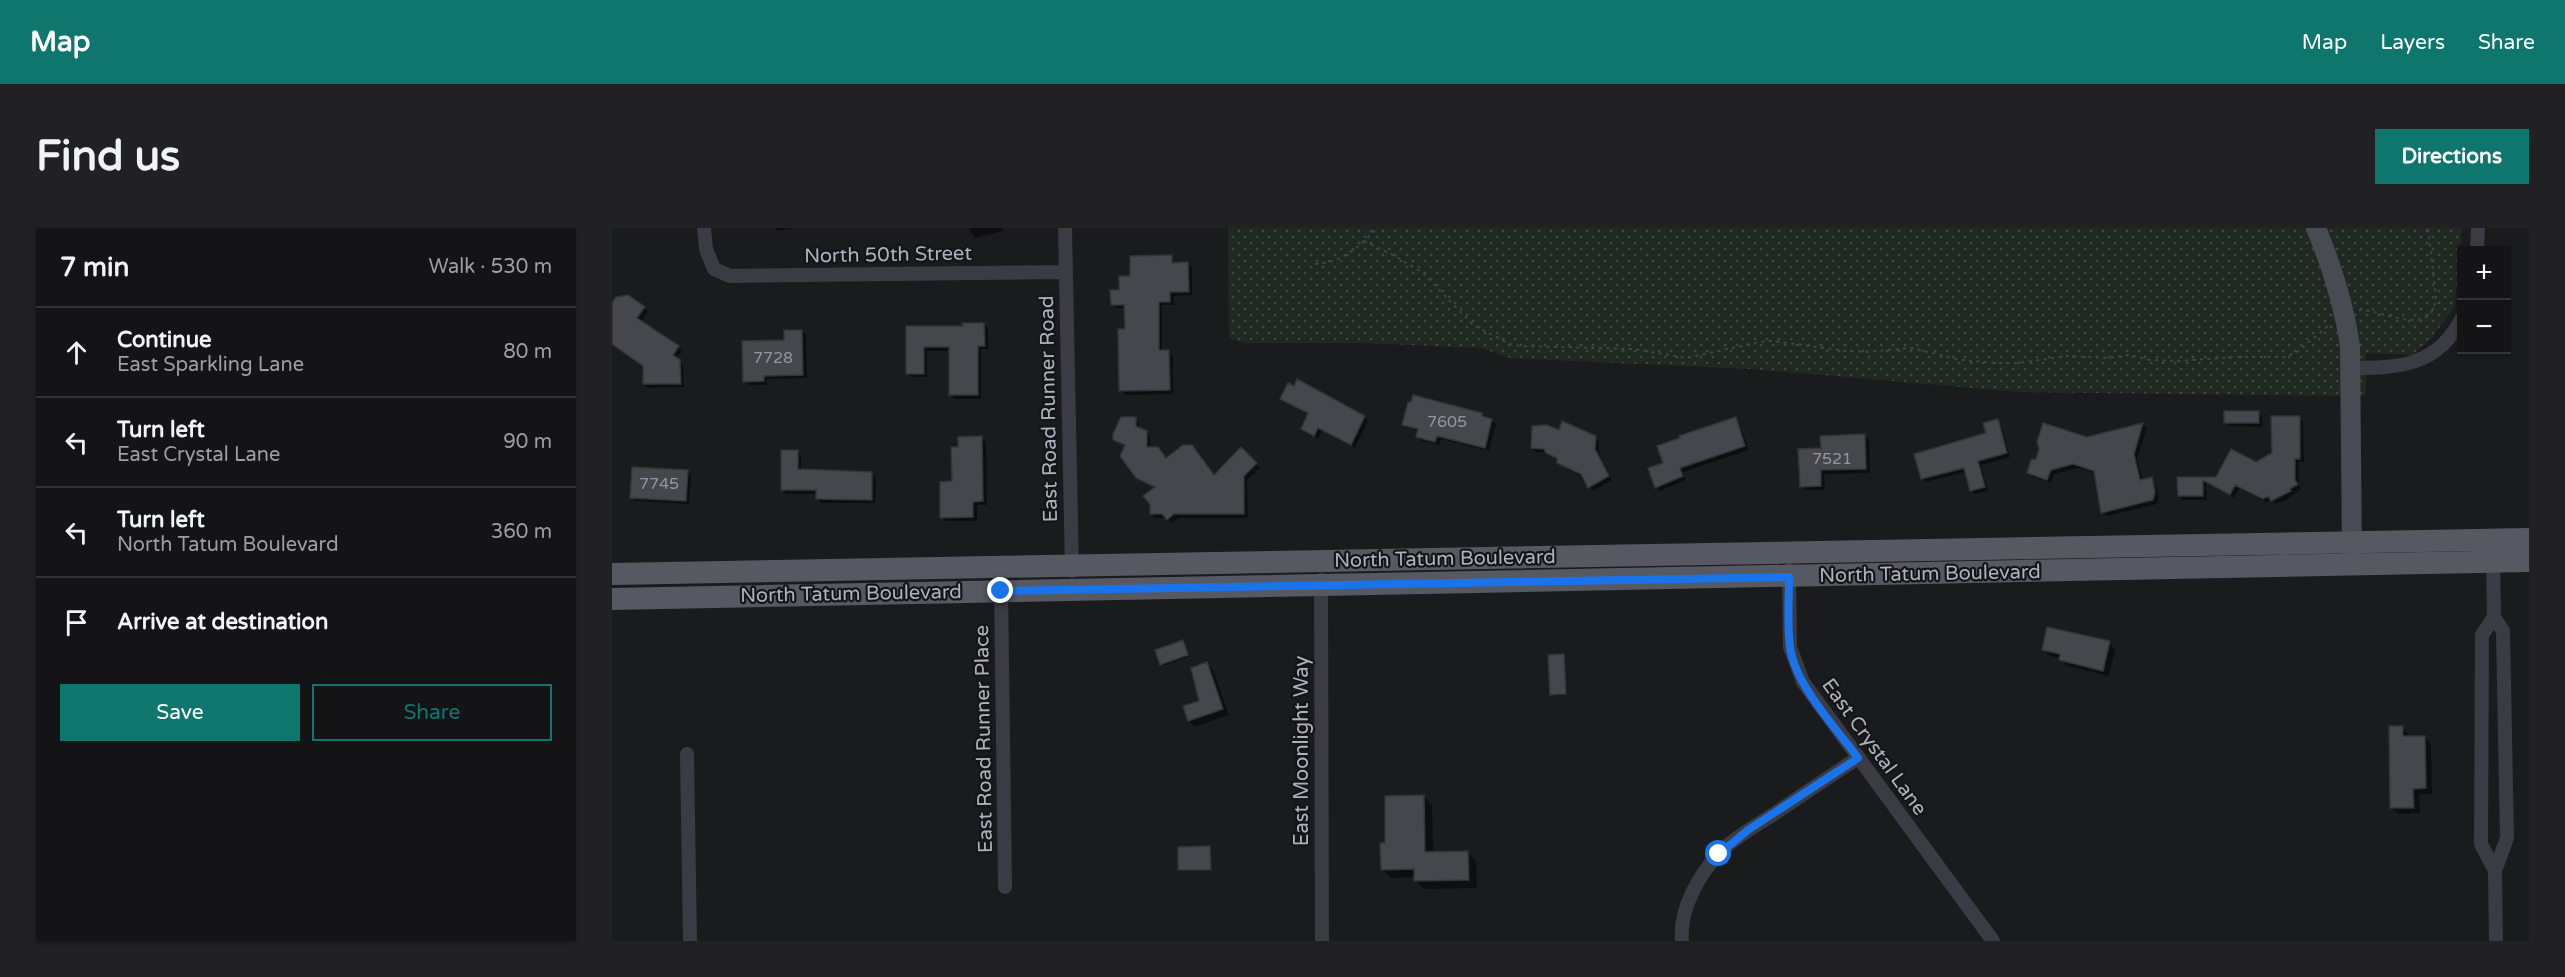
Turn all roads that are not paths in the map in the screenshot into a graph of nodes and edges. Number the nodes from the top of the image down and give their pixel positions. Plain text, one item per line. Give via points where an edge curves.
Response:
1 (704, 228) edge
2 (1065, 228) edge
3 (2316, 228) edge
4 (2478, 228) edge
5 (2477, 246) edge
6 (1066, 272) junction
7 (2457, 326) edge
8 (2351, 368) junction
9 (2529, 539) edge
10 (2352, 541) junction
11 (2493, 550) junction
12 (1788, 553) junction
13 (1322, 561) junction
14 (2529, 561) edge
15 (2352, 565) junction
16 (1072, 566) junction
17 (1000, 567) junction
18 (612, 574) edge
19 (1789, 577) junction
20 (1321, 585) junction
21 (1072, 589) junction
22 (1001, 591) junction
23 (612, 599) edge
24 (2494, 617) junction
25 (2481, 752) junction
26 (2505, 752) junction
27 (687, 754) dead end
28 (1858, 758) junction
29 (2495, 870) junction
30 (1005, 887) dead end
31 (690, 941) edge
32 (1322, 941) edge
33 (1682, 941) edge
34 (1993, 941) edge
35 (2496, 941) edge

1 - 6 street, North 50th Street via 706,249 714,269 730,276
2 - 6 street, East Road Runner Road
3 - 8 street via 2346,315
4 - 5 street
6 - 16 street, East Road Runner Road
7 - 8 street via 2424,359
8 - 10 street
9 - 11 main road, North Tatum Boulevard
10 - 11 main road, North Tatum Boulevard
10 - 12 main road, North Tatum Boulevard
10 - 15 street
11 - 14 main road, North Tatum Boulevard
11 - 15 main road, North Tatum Boulevard
11 - 24 street
12 - 13 main road, North Tatum Boulevard
12 - 19 street, East Crystal Lane
13 - 16 main road, North Tatum Boulevard
13 - 20 street, East Moonlight Way
15 - 19 main road, North Tatum Boulevard
16 - 17 main road, North Tatum Boulevard
16 - 21 street, East Road Runner Road
17 - 18 main road, North Tatum Boulevard
17 - 22 street, East Road Runner Place
19 - 20 main road, North Tatum Boulevard
19 - 28 street, East Crystal Lane via 1790,647 1795,665
20 - 21 main road, North Tatum Boulevard
20 - 32 street, East Moonlight Way
21 - 22 main road, North Tatum Boulevard
22 - 23 main road, North Tatum Boulevard
22 - 30 street, East Road Runner Place
24 - 25 street via 2482,635
24 - 26 street via 2503,631
25 - 26 street
25 - 29 street via 2481,844
26 - 29 street via 2507,838
27 - 31 street
28 - 33 street via 1748,830 1719,854 1689,898
28 - 34 street, East Crystal Lane
29 - 35 street

